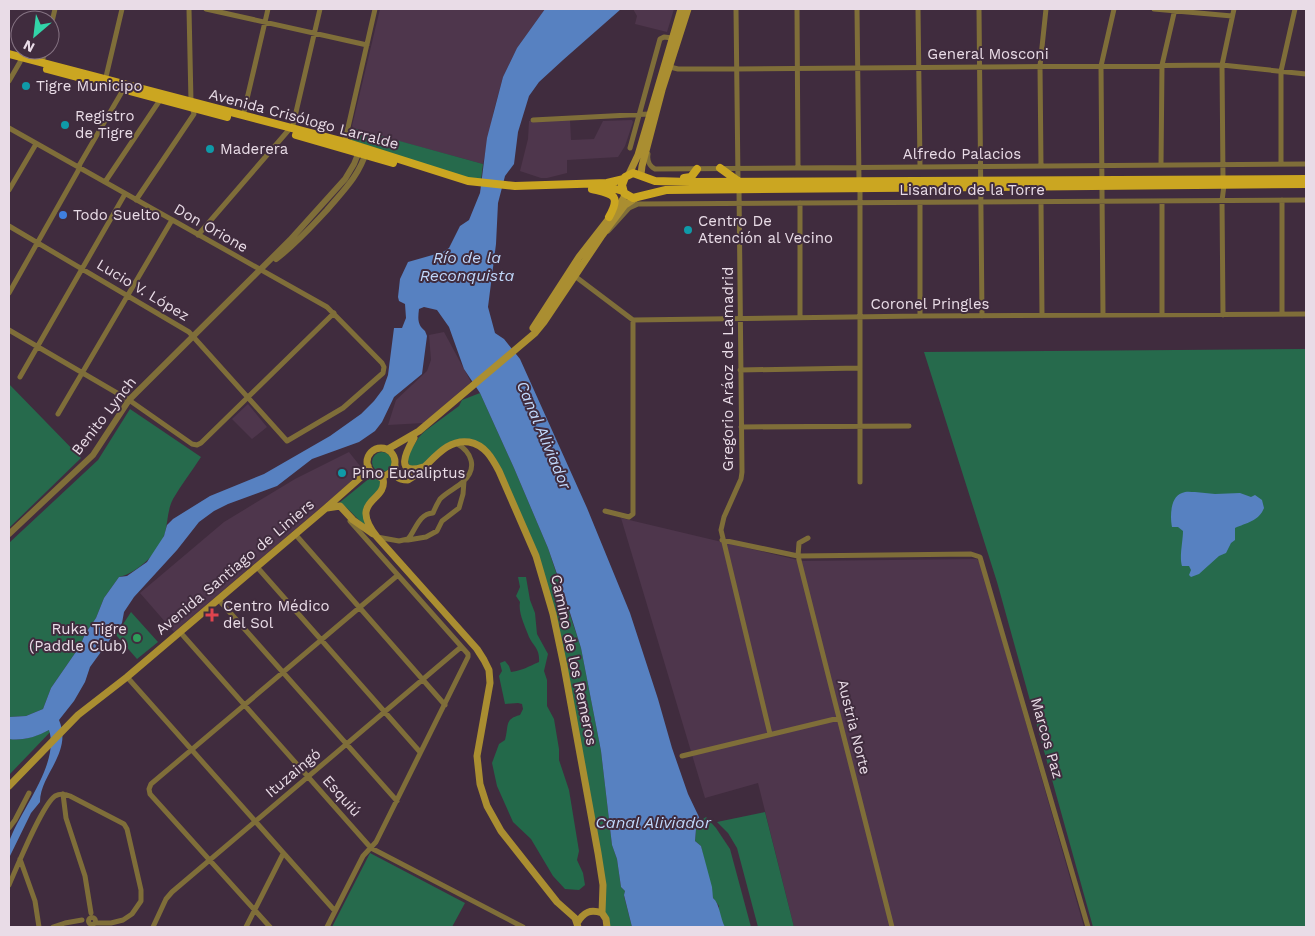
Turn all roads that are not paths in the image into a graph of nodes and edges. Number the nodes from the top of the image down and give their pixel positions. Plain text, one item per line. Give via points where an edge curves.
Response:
1 (122, 9) edge
2 (189, 9) edge
3 (206, 9) edge
4 (268, 9) edge
5 (320, 9) edge
6 (375, 9) edge
7 (681, 9) edge
8 (688, 9) edge
9 (736, 9) edge
10 (797, 9) edge
11 (857, 9) edge
12 (918, 9) edge
13 (979, 9) edge
14 (1046, 9) edge
15 (1114, 9) edge
16 (1154, 9) edge
17 (1234, 9) edge
18 (1295, 9) edge
19 (1174, 10) edge
20 (1232, 16) junction
21 (265, 22) junction
22 (314, 33) junction
23 (672, 38) junction
24 (366, 45) junction
25 (21, 60) junction
26 (43, 60) edge
27 (42, 63) junction
28 (1162, 65) junction
29 (1222, 65) junction
30 (1040, 66) junction
31 (1101, 66) junction
32 (670, 67) junction
33 (919, 67) junction
34 (979, 67) junction
35 (797, 68) junction
36 (858, 68) junction
37 (736, 69) junction
38 (1280, 71) junction
39 (1306, 74) edge
40 (9, 82) edge
41 (105, 82) junction
42 (123, 90) junction
43 (160, 100) junction
44 (193, 108) junction
45 (640, 114) junction
46 (649, 114) junction
47 (243, 116) junction
48 (533, 120) dead end
49 (9, 128) edge
50 (288, 130) junction
51 (650, 135) junction
52 (36, 144) junction
53 (344, 145) junction
54 (630, 148) dead end
55 (363, 150) junction
56 (1222, 164) junction
57 (1281, 164) junction
58 (1306, 164) edge
59 (1102, 165) junction
60 (1161, 165) junction
61 (920, 166) junction
62 (980, 166) junction
63 (1040, 166) junction
64 (859, 167) junction
65 (79, 168) junction
66 (697, 168) junction
67 (720, 168) junction
68 (798, 168) junction
69 (737, 169) junction
70 (626, 176) junction
71 (643, 176) junction
72 (1306, 178) edge
73 (106, 182) junction
74 (678, 182) junction
75 (1223, 182) junction
76 (1102, 183) junction
77 (981, 184) junction
78 (1306, 184) edge
79 (739, 185) junction
80 (860, 185) junction
81 (534, 188) junction
82 (592, 189) junction
83 (9, 190) edge
84 (625, 192) junction
85 (126, 194) junction
86 (639, 199) junction
87 (136, 200) junction
88 (1282, 200) junction
89 (1306, 200) edge
90 (1222, 201) junction
91 (1041, 202) junction
92 (1102, 202) junction
93 (1162, 202) junction
94 (800, 203) junction
95 (860, 203) junction
96 (920, 203) junction
97 (980, 203) junction
98 (740, 204) junction
99 (609, 217) junction
100 (172, 220) junction
101 (9, 226) edge
102 (198, 235) junction
103 (38, 243) junction
104 (82, 268) junction
105 (261, 270) junction
106 (572, 274) junction
107 (9, 293) edge
108 (127, 295) junction
109 (334, 313) junction
110 (1223, 314) junction
111 (1282, 314) junction
112 (1306, 314) edge
113 (1042, 315) junction
114 (1103, 315) junction
115 (1162, 315) junction
116 (860, 316) junction
117 (920, 316) junction
118 (982, 316) junction
119 (740, 317) junction
120 (800, 317) junction
121 (633, 320) junction
122 (9, 330) edge
123 (194, 336) junction
124 (38, 347) junction
125 (860, 368) junction
126 (740, 370) junction
127 (82, 373) junction
128 (20, 377) dead end
129 (248, 397) junction
130 (129, 400) junction
131 (58, 414) dead end
132 (861, 426) junction
133 (909, 426) dead end
134 (742, 427) junction
135 (420, 431) junction
136 (414, 438) junction
137 (287, 442) joint
138 (456, 443) junction
139 (388, 449) junction
140 (395, 464) junction
141 (368, 466) junction
142 (423, 467) junction
143 (376, 475) junction
144 (464, 481) junction
145 (860, 482) dead end
146 (347, 490) junction
147 (326, 508) junction
148 (605, 511) dead end
149 (433, 514) junction
150 (350, 521) dead end
151 (442, 521) junction
152 (9, 534) edge
153 (295, 534) junction
154 (377, 537) junction
155 (808, 538) dead end
156 (722, 540) junction
157 (405, 541) junction
158 (798, 556) junction
159 (257, 567) junction
160 (398, 575) junction
161 (218, 599) junction
162 (360, 607) junction
163 (180, 632) junction
164 (321, 640) junction
165 (461, 647) junction
166 (283, 672) junction
167 (126, 677) junction
168 (423, 679) junction
169 (244, 705) junction
170 (445, 705) junction
171 (384, 712) junction
172 (838, 718) junction
173 (770, 734) junction
174 (346, 744) junction
175 (191, 750) junction
176 (420, 752) junction
177 (682, 756) dead end
178 (308, 777) junction
179 (9, 786) edge
180 (29, 793) dead end
181 (63, 794) junction
182 (397, 801) junction
183 (255, 821) junction
184 (9, 828) edge
185 (371, 848) junction
186 (283, 854) junction
187 (20, 859) junction
188 (209, 860) junction
189 (9, 885) edge
190 (254, 911) junction
191 (335, 911) junction
192 (602, 913) junction
193 (92, 921) edge
194 (576, 926) edge
195 (39, 927) edge
196 (52, 927) edge
197 (153, 927) edge
198 (246, 927) edge
199 (270, 927) edge
200 (327, 927) edge
201 (522, 927) edge
202 (607, 927) edge
203 (892, 927) edge
204 (1088, 927) edge

1 - 41 street
2 - 44 street
3 - 21 street
4 - 21 street
5 - 22 street
6 - 24 street
7 - 23 main road
8 - 32 main road
9 - 37 street, Gregorio Aráoz de Lamadrid
10 - 35 street
11 - 36 street
12 - 33 street
13 - 34 street
14 - 30 street
15 - 31 street
16 - 19 street
17 - 20 street
18 - 38 street
19 - 20 street
19 - 28 street
20 - 29 street
21 - 22 street
21 - 47 street
22 - 24 street
22 - 50 street via 294,125
23 - 45 street via 660,39
23 - 46 main road
24 - 53 street
25 - 27 main road, Avenida Crisólogo Larralde
25 - 40 street
25 - 41 main road, Avenida Crisólogo Larralde
26 - 27 street
27 - 41 main road, Avenida Crisólogo Larralde
28 - 29 street, General Mosconi
28 - 31 street, General Mosconi
28 - 60 street
29 - 38 street, General Mosconi
29 - 56 street
30 - 31 street, General Mosconi
30 - 34 street, General Mosconi
30 - 63 street
31 - 59 street
32 - 37 street, General Mosconi
32 - 51 main road
33 - 34 street, General Mosconi
33 - 36 street, General Mosconi
33 - 61 street
34 - 62 street
35 - 36 street, General Mosconi
35 - 37 street, General Mosconi
35 - 68 street
36 - 64 street
37 - 69 street, Gregorio Aráoz de Lamadrid
38 - 39 street, General Mosconi
38 - 57 street
41 - 42 main road, Avenida Crisólogo Larralde
41 - 44 main road, Avenida Crisólogo Larralde
42 - 43 main road, Avenida Crisólogo Larralde
42 - 65 street
43 - 44 main road, Avenida Crisólogo Larralde
43 - 73 street
44 - 47 main road, Avenida Crisólogo Larralde
44 - 50 main road, Avenida Crisólogo Larralde
44 - 87 street
45 - 46 street
45 - 48 street
45 - 54 street
46 - 70 main road via 638,154
47 - 50 main road, Avenida Crisólogo Larralde
49 - 52 street, Don Orione
50 - 53 main road, Avenida Crisólogo Larralde
50 - 102 street
51 - 66 street, Alfredo Palacios via 647,157 653,168
51 - 71 main road
52 - 65 street, Don Orione
52 - 83 street
53 - 55 main road, Avenida Crisólogo Larralde
55 - 81 main road, Avenida Crisólogo Larralde via 485,188
55 - 105 street, Benito Lynch via 344,179
56 - 57 street, Alfredo Palacios
56 - 60 street, Alfredo Palacios
56 - 75 street
57 - 58 street, Alfredo Palacios
59 - 60 street, Alfredo Palacios
59 - 63 street, Alfredo Palacios
59 - 76 street
61 - 62 street, Alfredo Palacios
61 - 64 street, Alfredo Palacios
62 - 63 street, Alfredo Palacios
62 - 77 street
64 - 68 street, Alfredo Palacios
64 - 80 street
65 - 73 street, Don Orione
65 - 103 street
66 - 67 street, Alfredo Palacios
66 - 74 main road via 691,177
67 - 69 street, Alfredo Palacios
67 - 79 main road
68 - 69 street, Alfredo Palacios
69 - 79 street, Gregorio Aráoz de Lamadrid
70 - 71 main road via 637,173
70 - 81 main road, Avenida Crisólogo Larralde via 607,183
70 - 84 main road via 622,185
71 - 74 main road via 655,181
71 - 86 main road via 647,185
72 - 75 main road
73 - 85 street, Don Orione
74 - 79 main road
75 - 76 main road
75 - 78 main road
75 - 90 street
76 - 77 main road
76 - 92 street
77 - 80 main road
77 - 97 street
79 - 80 main road
79 - 86 main road via 661,190
79 - 98 street, Gregorio Aráoz de Lamadrid
80 - 95 street
81 - 82 main road, Avenida Crisólogo Larralde
82 - 84 main road, Avenida Crisólogo Larralde via 612,188
82 - 99 main road via 607,191 614,198 615,205
84 - 86 main road
84 - 99 main road
85 - 87 street, Don Orione
85 - 104 street
86 - 98 street, Lisandro de la Torre
86 - 106 main road via 625,205
87 - 100 street, Don Orione
88 - 89 street, Lisandro de la Torre
88 - 90 street, Lisandro de la Torre
88 - 111 street
90 - 93 street, Lisandro de la Torre
90 - 110 street
91 - 92 street, Lisandro de la Torre
91 - 97 street, Lisandro de la Torre
91 - 113 street
92 - 93 street, Lisandro de la Torre
92 - 114 street
93 - 115 street
94 - 95 street, Lisandro de la Torre
94 - 98 street, Lisandro de la Torre
94 - 120 street
95 - 96 street, Lisandro de la Torre
95 - 116 street
96 - 97 street, Lisandro de la Torre
96 - 117 street
97 - 118 street
98 - 119 street, Gregorio Aráoz de Lamadrid
99 - 106 main road
100 - 102 street, Don Orione
100 - 108 street
101 - 103 street, Lucio V. López
102 - 105 street, Don Orione
103 - 104 street, Lucio V. López
103 - 107 street
104 - 108 street, Lucio V. López
104 - 124 street
105 - 109 street, Don Orione
105 - 123 street, Benito Lynch
106 - 121 street
106 - 135 main road via 518,346
108 - 123 street, Lucio V. López
108 - 127 street
109 - 129 street
109 - 137 street, Don Orione via 382,363 384,370 350,403
110 - 111 street, Coronel Pringles
110 - 115 street, Coronel Pringles
111 - 112 street, Coronel Pringles
113 - 114 street, Coronel Pringles
113 - 118 street, Coronel Pringles
114 - 115 street, Coronel Pringles
116 - 117 street, Coronel Pringles
116 - 120 street, Coronel Pringles
116 - 125 street
117 - 118 street, Coronel Pringles
119 - 120 street, Coronel Pringles
119 - 121 street, Coronel Pringles
119 - 126 street, Gregorio Aráoz de Lamadrid
121 - 148 street via 633,514 629,517
122 - 124 street
123 - 129 street, Lucio V. López
123 - 130 street, Benito Lynch
124 - 127 street
124 - 128 street
125 - 126 street
125 - 132 street
126 - 134 street, Gregorio Aráoz de Lamadrid
127 - 130 street
127 - 131 street
129 - 130 street via 196,445
129 - 137 street, Lucio V. López
130 - 152 street, Benito Lynch via 93,454
132 - 133 street
132 - 134 street
132 - 145 street
134 - 156 street, Gregorio Aráoz de Lamadrid via 741,479 722,521
135 - 136 main road
135 - 139 main road
136 - 140 main road
136 - 142 main road via 404,461 414,470
138 - 142 main road
138 - 144 street via 470,455 471,469
138 - 192 main road, Camino de los Remeros via 473,443 492,458 546,586 564,666 600,867
139 - 140 main road
139 - 141 main road via 378,448 370,452
140 - 142 main road via 395,475 402,480 412,478
140 - 143 main road via 386,475
141 - 143 main road
141 - 146 main road, Avenida Santiago de Liniers
143 - 146 main road, Avenida Santiago de Liniers
143 - 154 main road via 383,480 382,490 371,501 365,514
144 - 149 street via 441,498
144 - 151 street via 459,508
146 - 147 main road, Avenida Santiago de Liniers
147 - 153 main road, Avenida Santiago de Liniers
147 - 154 main road via 340,506
149 - 151 street
149 - 157 street via 420,520
150 - 160 street
151 - 157 street via 433,535
153 - 159 main road, Avenida Santiago de Liniers
153 - 162 street
154 - 157 street
154 - 194 main road via 484,660 490,683 477,756 480,784 487,806 501,831 556,902 574,918
155 - 158 street via 799,543
156 - 158 street
156 - 173 street, Gregorio Aráoz de Lamadrid
158 - 172 street, Austria Norte
158 - 204 street, Marcos Paz via 980,556
159 - 161 main road, Avenida Santiago de Liniers
159 - 164 street
160 - 162 street
160 - 165 street
161 - 163 main road, Avenida Santiago de Liniers
161 - 166 street
162 - 164 street
162 - 168 street
163 - 167 main road, Avenida Santiago de Liniers
163 - 169 street, Esquiú
164 - 166 street
164 - 171 street
165 - 168 street, Ituzaingó
165 - 170 street via 468,654 468,660
166 - 169 street
166 - 174 street
167 - 175 street
167 - 179 main road, Avenida Santiago de Liniers via 64,728
168 - 170 street
168 - 171 street, Ituzaingó
169 - 175 street
169 - 178 street, Esquiú
170 - 176 street
171 - 174 street, Ituzaingó
171 - 176 street
172 - 173 street
172 - 203 street, Austria Norte
173 - 177 street
174 - 178 street, Ituzaingó
174 - 182 street
175 - 183 street
175 - 188 street via 149,789
176 - 182 street
178 - 183 street, Ituzaingó
178 - 185 street, Esquiú
180 - 184 street
181 - 187 street via 57,794 48,803
181 - 193 street via 68,825 85,876
181 - 193 street via 117,819 127,828 141,901 127,918 102,924
182 - 185 street
183 - 186 street
183 - 188 street, Ituzaingó
185 - 191 street via 363,856
185 - 201 street, Esquiú
186 - 190 street
186 - 191 street
187 - 189 street
187 - 195 street via 35,901
188 - 190 street
188 - 197 street, Ituzaingó via 169,895
190 - 198 street
190 - 199 street
191 - 200 street
192 - 194 main road via 588,911
192 - 202 main road, Camino de los Remeros
193 - 196 street

